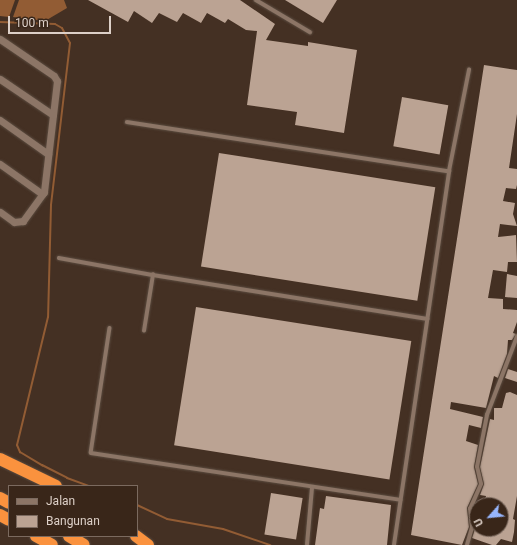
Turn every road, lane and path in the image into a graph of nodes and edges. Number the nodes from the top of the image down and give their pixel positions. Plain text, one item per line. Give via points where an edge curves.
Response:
1 (256, 0) edge
2 (310, 32) dead end
3 (0, 39) edge
4 (469, 70) dead end
5 (0, 79) edge
6 (53, 115) junction
7 (0, 120) edge
8 (127, 122) dead end
9 (48, 154) junction
10 (0, 164) edge
11 (449, 171) junction
12 (42, 194) junction
13 (0, 212) edge
14 (59, 258) dead end
15 (152, 275) junction
16 (427, 319) junction
17 (110, 328) dead end
18 (144, 331) dead end
19 (517, 337) edge
20 (0, 460) edge
21 (54, 485) edge
22 (312, 488) junction
23 (400, 500) junction
24 (38, 537) edge
25 (71, 537) edge
26 (137, 537) edge
27 (52, 545) edge
28 (84, 545) edge
29 (148, 545) edge
30 (307, 545) edge
31 (394, 545) edge
32 (467, 545) edge

1 - 2 lane
3 - 6 street via 54,76 57,81
4 - 11 lane
5 - 6 street
6 - 9 street
7 - 9 street
8 - 11 lane
9 - 12 street
10 - 12 street
11 - 16 lane
12 - 13 street via 24,222 19,223
14 - 15 lane
15 - 16 lane
15 - 18 lane
16 - 23 lane
17 - 22 lane via 91,453
19 - 32 lane via 487,415 478,467 481,484 470,509 472,527
20 - 21 highway
22 - 23 lane
22 - 30 lane
23 - 31 lane
24 - 27 highway
25 - 28 highway
26 - 29 highway

